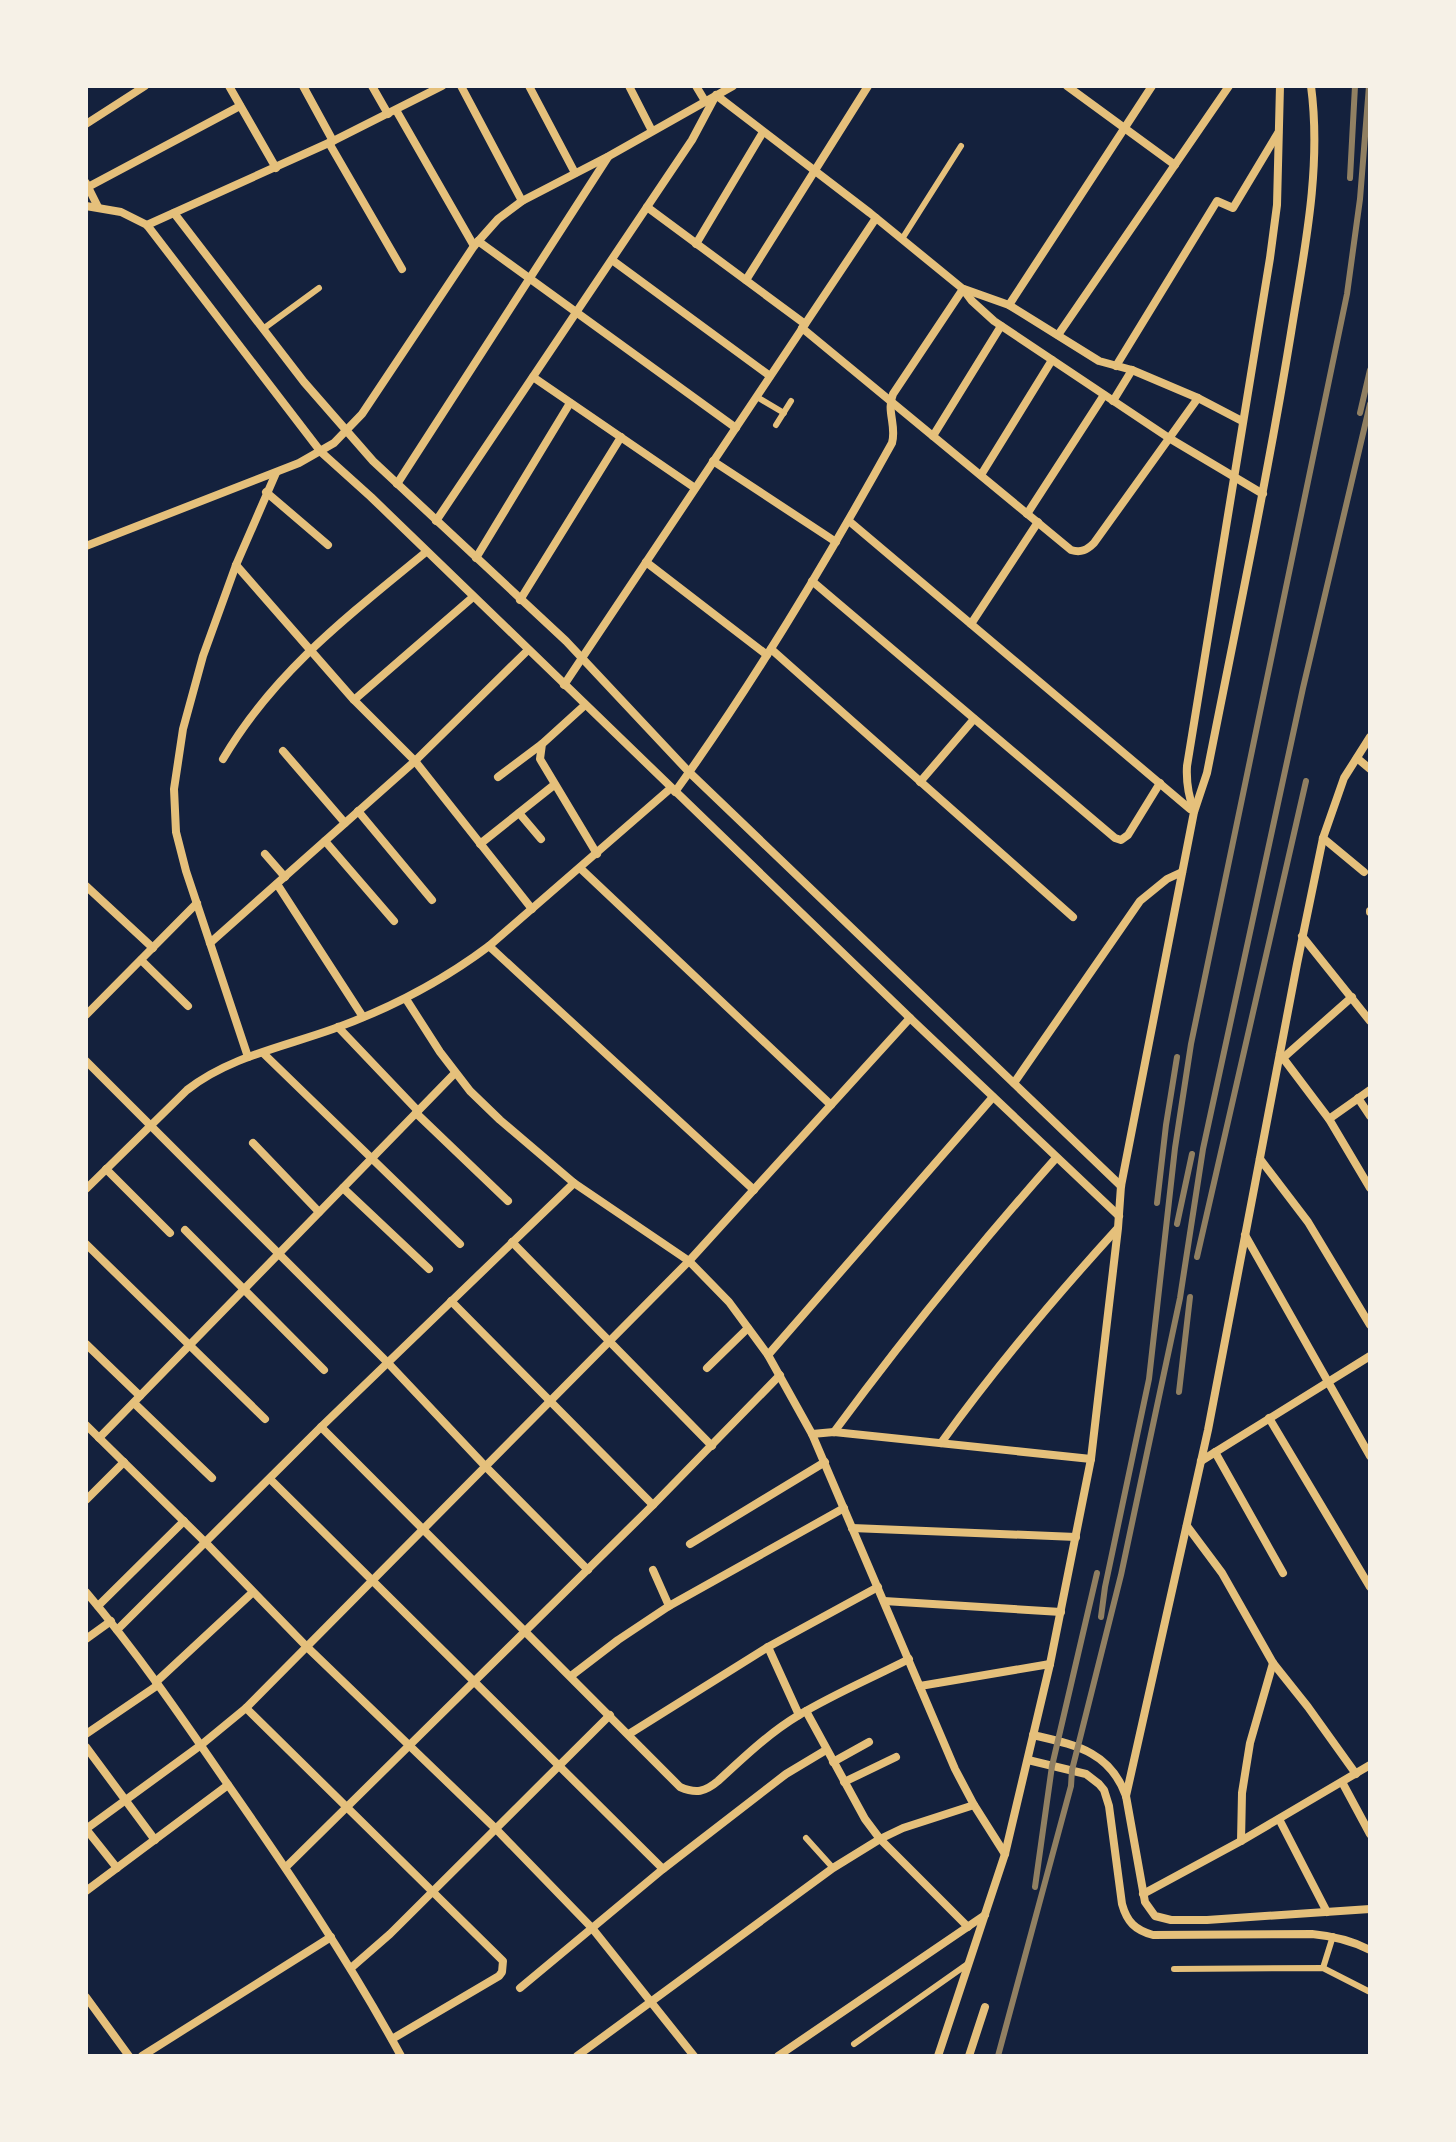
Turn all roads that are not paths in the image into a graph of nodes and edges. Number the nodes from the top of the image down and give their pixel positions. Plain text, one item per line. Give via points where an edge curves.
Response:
1 (145, 86) edge
2 (229, 86) edge
3 (303, 86) edge
4 (372, 86) edge
5 (441, 86) edge
6 (461, 86) edge
7 (529, 86) edge
8 (629, 86) edge
9 (696, 86) edge
10 (733, 86) edge
11 (868, 86) edge
12 (1152, 86) edge
13 (1229, 86) edge
14 (1280, 86) edge
15 (1311, 86) edge
16 (1074, 88) edge
17 (716, 95) junction
18 (705, 101) junction
19 (240, 106) junction
20 (392, 112) junction
21 (86, 124) edge
22 (1125, 129) junction
23 (652, 131) junction
24 (1280, 131) junction
25 (763, 132) junction
26 (331, 142) junction
27 (961, 146) dead end
28 (609, 156) junction
29 (1175, 165) junction
30 (276, 168) junction
31 (815, 172) junction
32 (575, 173) junction
33 (87, 185) edge
34 (522, 201) junction
35 (86, 206) edge
36 (98, 207) junction
37 (647, 207) junction
38 (174, 213) junction
39 (876, 218) junction
40 (147, 225) junction
41 (902, 239) junction
42 (476, 244) junction
43 (696, 244) junction
44 (612, 260) junction
45 (402, 269) dead end
46 (530, 278) junction
47 (746, 280) junction
48 (319, 288) dead end
49 (963, 289) junction
50 (1009, 305) junction
51 (576, 312) junction
52 (804, 326) junction
53 (1001, 326) junction
54 (263, 329) junction
55 (1058, 335) junction
56 (1052, 360) junction
57 (1116, 366) junction
58 (1132, 370) junction
59 (770, 376) junction
60 (533, 377) junction
61 (1104, 395) junction
62 (757, 397) junction
63 (1198, 398) junction
64 (791, 401) dead end
65 (890, 401) junction
66 (1113, 401) junction
67 (570, 403) junction
68 (784, 413) junction
69 (1242, 421) junction
70 (776, 425) dead end
71 (736, 428) junction
72 (346, 432) junction
73 (933, 436) junction
74 (621, 437) junction
75 (1169, 438) junction
76 (321, 452) junction
77 (713, 461) junction
78 (276, 472) junction
79 (981, 475) junction
80 (1233, 475) junction
81 (397, 484) junction
82 (695, 488) junction
83 (266, 492) junction
84 (1263, 494) junction
85 (1027, 514) junction
86 (436, 521) junction
87 (849, 521) junction
88 (1038, 522) junction
89 (836, 542) junction
90 (328, 545) dead end
91 (86, 546) edge
92 (426, 552) junction
93 (476, 558) junction
94 (646, 562) junction
95 (236, 565) junction
96 (812, 581) junction
97 (473, 597) junction
98 (520, 600) junction
99 (971, 624) junction
100 (310, 649) junction
101 (528, 650) junction
102 (769, 652) junction
103 (582, 658) junction
104 (564, 685) junction
105 (354, 700) junction
106 (585, 705) junction
107 (974, 719) junction
108 (1370, 737) edge
109 (542, 744) junction
110 (283, 751) dead end
111 (1357, 758) junction
112 (223, 759) dead end
113 (415, 761) junction
114 (1370, 769) edge
115 (689, 772) junction
116 (498, 777) dead end
117 (920, 782) junction
118 (1160, 783) junction
119 (554, 785) junction
120 (673, 790) junction
121 (358, 811) junction
122 (1194, 812) junction
123 (519, 813) junction
124 (345, 823) junction
125 (1323, 838) junction
126 (541, 839) dead end
127 (325, 841) junction
128 (480, 844) junction
129 (265, 854) dead end
130 (597, 854) junction
131 (580, 868) junction
132 (1182, 872) junction
133 (1364, 872) dead end
134 (281, 880) junction
135 (86, 886) edge
136 (432, 900) dead end
137 (197, 903) junction
138 (532, 909) junction
139 (1073, 917) dead end
140 (394, 921) dead end
141 (1302, 936) junction
142 (210, 943) junction
143 (489, 946) junction
144 (153, 948) junction
145 (141, 960) junction
146 (1352, 997) junction
147 (406, 999) junction
148 (188, 1006) dead end
149 (86, 1015) edge
150 (363, 1017) junction
151 (1369, 1017) edge
152 (910, 1018) junction
153 (338, 1027) junction
154 (263, 1053) junction
155 (1281, 1056) junction
156 (248, 1057) junction
157 (86, 1061) edge
158 (455, 1073) junction
159 (1014, 1083) junction
160 (1370, 1090) edge
161 (993, 1097) junction
162 (1358, 1098) junction
163 (831, 1105) junction
164 (417, 1112) junction
165 (1370, 1116) edge
166 (1329, 1119) junction
167 (150, 1126) junction
168 (253, 1143) dead end
169 (372, 1158) junction
170 (1056, 1158) junction
171 (1260, 1159) junction
172 (106, 1169) junction
173 (574, 1183) junction
174 (1121, 1186) junction
175 (343, 1188) junction
176 (1370, 1188) edge
177 (86, 1189) edge
178 (754, 1190) junction
179 (508, 1201) dead end
180 (319, 1212) junction
181 (1119, 1216) junction
182 (1118, 1228) junction
183 (185, 1230) dead end
184 (170, 1233) dead end
185 (1245, 1235) junction
186 (512, 1242) junction
187 (86, 1244) edge
188 (460, 1244) dead end
189 (278, 1254) junction
190 (689, 1261) junction
191 (429, 1269) dead end
192 (245, 1288) junction
193 (451, 1301) junction
194 (1370, 1325) edge
195 (748, 1328) junction
196 (611, 1341) junction
197 (86, 1344) edge
198 (189, 1345) junction
199 (768, 1355) junction
200 (1370, 1356) edge
201 (388, 1363) junction
202 (707, 1368) dead end
203 (324, 1370) dead end
204 (780, 1375) junction
205 (1328, 1382) junction
206 (137, 1400) junction
207 (551, 1402) junction
208 (1269, 1418) junction
209 (265, 1419) dead end
210 (86, 1425) edge
211 (321, 1427) junction
212 (834, 1432) junction
213 (812, 1434) junction
214 (99, 1438) junction
215 (941, 1443) junction
216 (712, 1446) junction
217 (1215, 1452) junction
218 (1370, 1456) edge
219 (1091, 1459) junction
220 (1201, 1461) junction
221 (124, 1462) junction
222 (825, 1462) junction
223 (486, 1467) junction
224 (212, 1478) dead end
225 (270, 1479) junction
226 (86, 1500) edge
227 (653, 1505) junction
228 (844, 1508) junction
229 (184, 1521) junction
230 (1187, 1526) junction
231 (852, 1528) junction
232 (424, 1530) junction
233 (1076, 1537) junction
234 (206, 1543) junction
235 (690, 1544) dead end
236 (588, 1570) junction
237 (653, 1570) dead end
238 (1283, 1573) dead end
239 (374, 1580) junction
240 (878, 1587) junction
241 (1370, 1587) edge
242 (86, 1592) edge
243 (253, 1592) junction
244 (884, 1601) junction
245 (98, 1606) junction
246 (669, 1606) junction
247 (1061, 1612) junction
248 (111, 1621) junction
249 (117, 1630) junction
250 (525, 1631) junction
251 (86, 1639) edge
252 (307, 1647) junction
253 (768, 1647) junction
254 (909, 1659) junction
255 (1273, 1663) junction
256 (1050, 1664) junction
257 (571, 1676) junction
258 (474, 1681) junction
259 (157, 1684) junction
260 (920, 1686) junction
261 (246, 1708) junction
262 (803, 1713) junction
263 (610, 1715) junction
264 (86, 1734) edge
265 (629, 1734) junction
266 (1033, 1735) junction
267 (869, 1742) dead end
268 (201, 1745) junction
269 (408, 1746) junction
270 (86, 1747) edge
271 (826, 1750) junction
272 (896, 1757) dead end
273 (1028, 1760) junction
274 (833, 1762) junction
275 (1370, 1765) edge
276 (558, 1766) junction
277 (1356, 1774) junction
278 (844, 1782) junction
279 (1342, 1782) junction
280 (228, 1785) junction
281 (1126, 1796) junction
282 (126, 1801) junction
283 (974, 1805) junction
284 (346, 1808) junction
285 (1279, 1819) junction
286 (86, 1829) edge
287 (496, 1829) junction
288 (1370, 1834) edge
289 (806, 1838) dead end
290 (880, 1839) junction
291 (155, 1840) junction
292 (1241, 1841) junction
293 (1005, 1854) junction
294 (286, 1867) junction
295 (117, 1868) junction
296 (833, 1868) junction
297 (663, 1869) junction
298 (86, 1891) edge
299 (433, 1892) junction
300 (1143, 1894) junction
301 (1370, 1909) edge
302 (1327, 1912) junction
303 (986, 1915) junction
304 (968, 1927) junction
305 (592, 1928) junction
306 (1333, 1936) junction
307 (331, 1937) junction
308 (1370, 1950) edge
309 (969, 1963) junction
310 (351, 1968) junction
311 (1323, 1968) junction
312 (1174, 1969) dead end
313 (520, 1988) dead end
314 (1370, 1992) edge
315 (86, 1997) edge
316 (651, 2003) junction
317 (985, 2007) dead end
318 (392, 2039) junction
319 (854, 2044) dead end
320 (129, 2056) edge
321 (142, 2056) edge
322 (401, 2056) edge
323 (577, 2056) edge
324 (694, 2056) edge
325 (778, 2056) edge
326 (938, 2056) edge
327 (969, 2056) edge

1 - 21 street
2 - 19 street
3 - 26 street
4 - 20 street
5 - 20 street
6 - 34 street
7 - 32 street
8 - 23 street
9 - 18 street
10 - 17 street
11 - 31 street
12 - 22 street
13 - 29 street
14 - 24 street
15 - 84 street via 1315,139 1308,218
16 - 22 street
17 - 18 street
17 - 25 street
17 - 37 street
18 - 23 street
19 - 30 street
19 - 33 street
20 - 26 street
20 - 42 street
22 - 29 street
22 - 50 street
23 - 28 street
24 - 57 street via 1233,208 1217,201
24 - 69 street via 1274,232
25 - 31 street
25 - 43 street
26 - 30 street
26 - 45 street
27 - 41 lane
28 - 32 street
28 - 46 street
29 - 55 street
30 - 38 street
31 - 39 street
31 - 47 street
32 - 34 street
33 - 36 street
34 - 42 street
35 - 36 street
36 - 40 street
37 - 43 street
37 - 44 street
38 - 40 street
38 - 54 street
39 - 41 street
39 - 52 street
40 - 76 street
41 - 49 street
42 - 46 street
42 - 72 street
43 - 47 street
44 - 51 street
44 - 59 street
46 - 51 street
46 - 81 street
47 - 52 street
48 - 54 lane
49 - 50 street
49 - 53 street
49 - 65 street
50 - 55 street
51 - 60 street
51 - 71 street
52 - 59 street
52 - 65 street
53 - 56 street
53 - 73 street
54 - 72 street
55 - 57 street
56 - 61 street
56 - 79 street
57 - 58 street
58 - 63 street
58 - 66 street
59 - 62 street
60 - 67 street
60 - 86 street
61 - 66 street
61 - 85 street
62 - 68 lane
62 - 71 street
63 - 69 street
63 - 75 street
64 - 68 lane
65 - 73 street
65 - 87 street via 892,443
66 - 75 street
67 - 74 street
67 - 93 street
68 - 70 lane
69 - 80 street
71 - 77 street
72 - 76 street
72 - 81 street
73 - 79 street
74 - 82 street
74 - 98 street
75 - 80 street
75 - 88 street via 1087,549 1071,550
76 - 78 street
76 - 92 street
77 - 82 street
77 - 89 street
78 - 83 street
78 - 91 street
79 - 85 street
80 - 84 street
80 - 122 street via 1187,766
81 - 86 street
82 - 94 street
83 - 90 street
83 - 95 street
84 - 122 street via 1207,773
85 - 88 street
86 - 93 street
87 - 89 street
87 - 99 street
88 - 99 street
89 - 96 street
92 - 97 street
92 - 100 street
93 - 98 street
94 - 102 street
94 - 103 street
95 - 100 street
95 - 137 street via 203,656 174,789 176,832
96 - 102 street
96 - 107 street
97 - 101 street
97 - 105 street
98 - 103 street
99 - 118 street
100 - 105 street
100 - 112 street via 263,701
101 - 104 street
101 - 113 street
102 - 115 street
102 - 117 street
103 - 104 street
103 - 115 street
104 - 106 street
105 - 113 street
106 - 109 street
106 - 120 street
107 - 117 street
107 - 118 street via 1115,838 1128,835
108 - 111 street
109 - 116 street
109 - 119 street via 540,759
110 - 124 street
111 - 114 street
111 - 125 street via 1344,778
113 - 121 street
113 - 128 street
115 - 120 street
115 - 159 street
117 - 139 street
118 - 122 street
119 - 123 street
119 - 130 street
120 - 130 street
120 - 152 street
121 - 124 street
121 - 136 street
122 - 132 street
123 - 126 street
123 - 128 street
124 - 127 street
125 - 133 street
125 - 141 street
127 - 134 street
127 - 140 street
128 - 138 street
129 - 134 street
130 - 131 street
131 - 138 street
131 - 163 street
132 - 159 street via 1152,889 1135,908
132 - 174 street
134 - 142 street
134 - 150 street
135 - 144 street
137 - 142 street
137 - 144 street
138 - 143 street
141 - 146 street
141 - 155 street
142 - 156 street
143 - 147 street
143 - 178 street
144 - 145 street
145 - 148 street
145 - 149 street
146 - 151 street
146 - 155 street
147 - 150 street
147 - 158 street
150 - 153 street
152 - 161 street
152 - 163 street
153 - 154 street
153 - 164 street
154 - 156 street
154 - 169 street
155 - 166 street
155 - 171 street
156 - 167 street via 205,1076
157 - 167 street
158 - 164 street
158 - 173 street
159 - 174 street
160 - 162 street
161 - 170 street
161 - 199 street
162 - 165 street
162 - 166 street
163 - 178 street
164 - 169 street
164 - 179 street
166 - 176 street
167 - 172 street
167 - 189 street
168 - 180 street
169 - 175 street
169 - 188 street
170 - 181 street
170 - 212 street
171 - 185 street
171 - 194 street via 1308,1222
172 - 177 street
172 - 184 street
173 - 186 street
173 - 190 street
174 - 181 street
175 - 180 street
175 - 191 street
178 - 190 street
180 - 189 street
181 - 182 street
182 - 215 street via 983,1385
182 - 219 street
183 - 192 street
185 - 205 street
185 - 220 street
186 - 193 street
186 - 196 street
187 - 198 street
189 - 192 street
189 - 201 street
190 - 195 street
190 - 196 street
192 - 198 street
192 - 203 street
193 - 201 street
193 - 207 street
195 - 199 street
195 - 202 street
196 - 207 street
196 - 216 street
197 - 206 street
198 - 206 street
198 - 209 street
199 - 204 street
200 - 205 street
201 - 211 street
201 - 223 street
204 - 213 street
204 - 216 street
205 - 208 street
205 - 218 street
206 - 214 street
206 - 224 street
207 - 223 street
207 - 227 street
208 - 217 street
208 - 241 street
210 - 214 street
211 - 225 street
211 - 232 street
212 - 213 street
212 - 215 street
213 - 222 street
214 - 221 street
215 - 219 street
216 - 227 street
217 - 220 street
217 - 238 street
219 - 233 street
220 - 230 street
221 - 226 street
221 - 229 street
222 - 228 street
222 - 235 street
223 - 232 street
223 - 236 street
225 - 234 street
225 - 239 street
227 - 236 street
228 - 231 street
228 - 246 street
229 - 234 street
229 - 245 street
230 - 255 street via 1222,1573
230 - 281 street
231 - 233 street
231 - 240 street
232 - 239 street
232 - 250 street
233 - 247 street
234 - 243 street
234 - 249 street
236 - 250 street
237 - 246 street
239 - 252 street
239 - 258 street
240 - 244 street
240 - 253 street
242 - 245 street
243 - 252 street
243 - 259 street
244 - 247 street
244 - 254 street
245 - 248 street
246 - 257 street
247 - 256 street
248 - 249 street
248 - 251 street
249 - 259 street
250 - 257 street
250 - 258 street
252 - 261 street
252 - 269 street
253 - 262 street
253 - 265 street
254 - 260 street
254 - 262 street
255 - 277 street
255 - 292 street via 1250,1743
256 - 260 street
256 - 266 street
257 - 263 street
258 - 269 street
258 - 276 street
259 - 264 street
259 - 268 street
260 - 283 street
261 - 268 street
261 - 284 street
262 - 265 street via 705,1791 680,1787
262 - 271 street
263 - 265 street
263 - 276 street
266 - 273 street
266 - 281 street via 1096,1755 1112,1769
267 - 274 street
268 - 280 street
268 - 282 street
269 - 284 street
269 - 287 street
270 - 282 street
271 - 274 street
271 - 297 street via 786,1774
272 - 278 street
273 - 293 street
273 - 306 street via 1086,1774 1104,1790 1122,1904 1132,1925 1142,1932
274 - 278 street
275 - 277 street
276 - 287 street
276 - 297 street
277 - 279 street
278 - 290 street
279 - 285 street
279 - 288 street
280 - 291 street
280 - 294 street
281 - 300 street
282 - 286 street
282 - 291 street
283 - 290 street
283 - 293 street
284 - 294 street
284 - 299 street
285 - 292 street
285 - 302 street
286 - 295 street
287 - 299 street
287 - 305 street
289 - 296 lane
290 - 296 street
290 - 304 street
291 - 295 street
292 - 300 street
293 - 303 street
294 - 307 street
295 - 298 street
296 - 316 street
297 - 305 street
299 - 310 street
299 - 318 street via 500,1957 502,1972
300 - 302 street via 1155,1916 1171,1920
301 - 302 street
303 - 304 street
303 - 309 street
304 - 325 street
305 - 313 street
305 - 316 street
306 - 308 street
306 - 311 lane
307 - 310 street
307 - 321 street
309 - 319 lane
309 - 326 street
310 - 318 street
311 - 312 lane
311 - 314 lane
315 - 320 street
316 - 323 street
316 - 324 street
317 - 327 street
318 - 322 street

